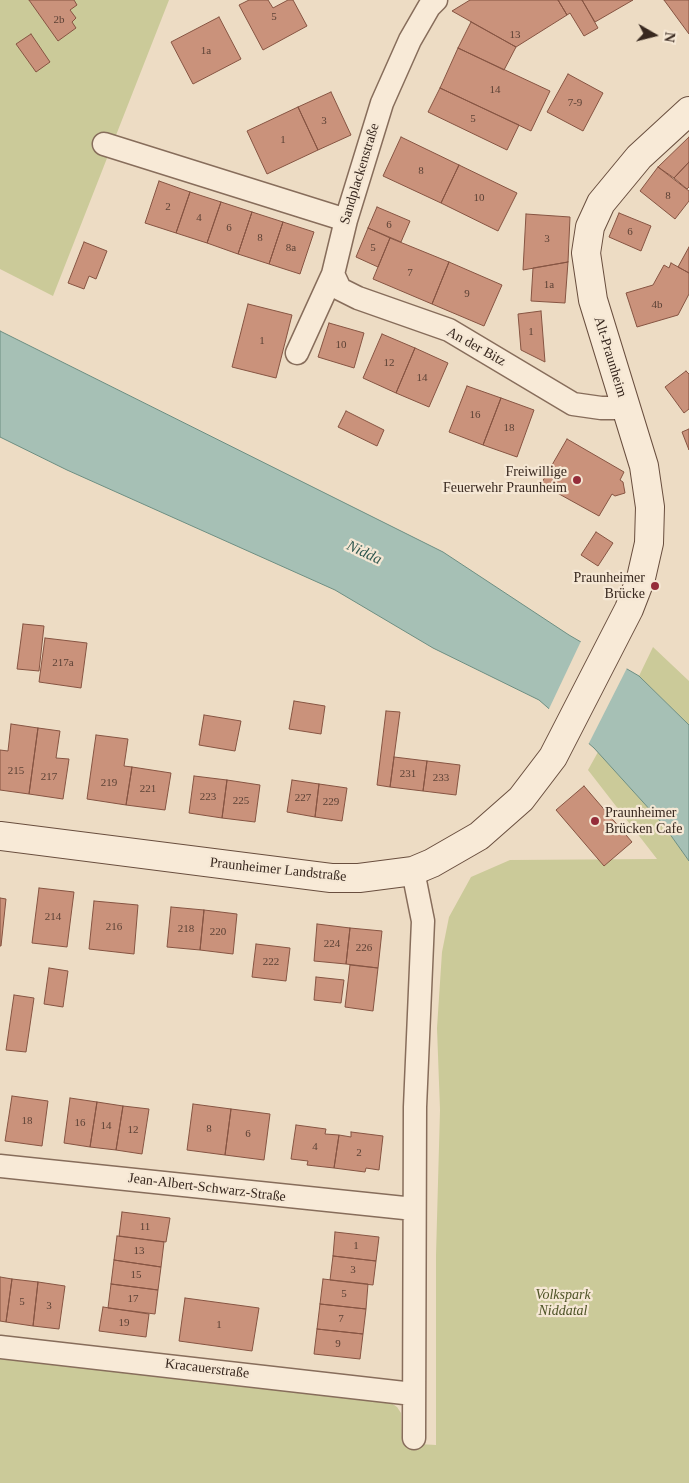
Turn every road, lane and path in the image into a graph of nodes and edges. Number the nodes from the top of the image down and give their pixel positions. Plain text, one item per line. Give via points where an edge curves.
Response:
1 (436, 0) edge
2 (689, 111) edge
3 (104, 144) dead end
4 (346, 220) junction
5 (333, 274) junction
6 (297, 353) dead end
7 (626, 408) junction
8 (617, 632) joint
9 (0, 836) edge
10 (413, 871) junction
11 (0, 1166) edge
12 (414, 1209) junction
13 (0, 1347) edge
14 (413, 1394) junction
15 (414, 1438) dead end

1 - 4 street, Sandplackenstraße via 410,40 382,103
2 - 7 main road, Alt-Praunheim via 639,157 601,204 590,227 586,253 593,300
3 - 4 street
4 - 5 street, Sandplackenstraße
5 - 6 street, Sandplackenstraße
5 - 7 street, An der Bitz via 340,289 449,330 573,404
7 - 8 main road, Alt-Praunheim via 648,486 649,543 642,578
8 - 10 main road, Praunheimer Landstraße via 553,757 521,799 479,836
9 - 10 main road, Praunheimer Landstraße via 331,878 368,878
10 - 12 street via 423,921
11 - 12 street, Jean-Albert-Schwarz-Straße
12 - 14 street
13 - 14 street, Kracauerstraße
14 - 15 street

